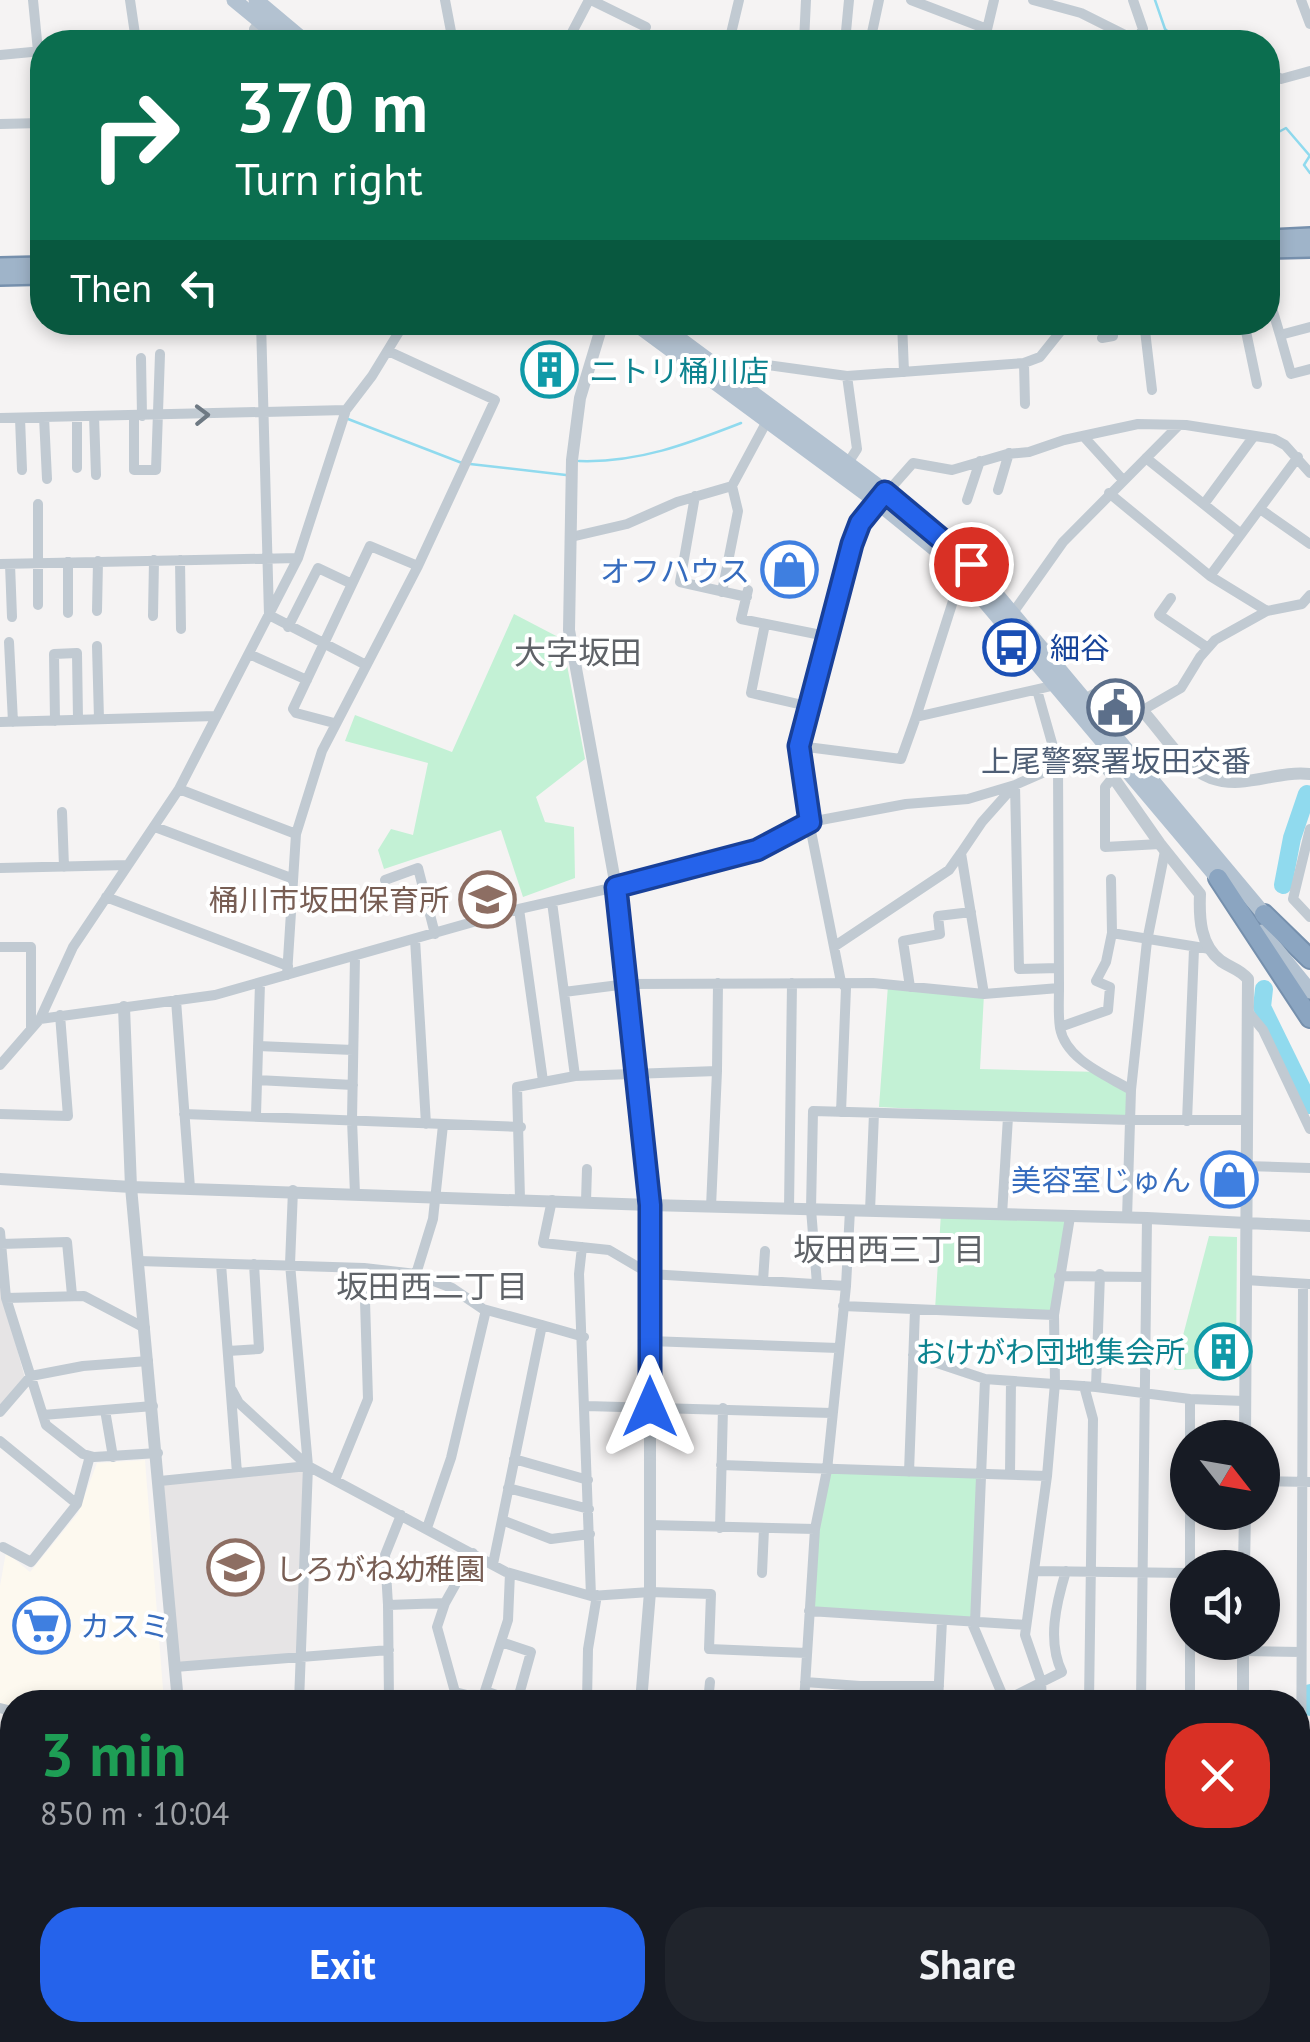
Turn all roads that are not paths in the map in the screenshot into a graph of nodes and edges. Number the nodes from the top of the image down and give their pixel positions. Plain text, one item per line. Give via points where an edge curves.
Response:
1 (33, 0) edge
2 (130, 0) edge
3 (234, 0) edge
4 (256, 0) edge
5 (445, 0) edge
6 (590, 0) edge
7 (739, 0) edge
8 (806, 0) edge
9 (849, 0) edge
10 (879, 0) edge
11 (911, 0) edge
12 (994, 0) edge
13 (1032, 0) edge
14 (1132, 0) edge
15 (1305, 4) edge
16 (260, 22) junction
17 (1310, 24) edge
18 (646, 28) dead end
19 (987, 29) joint
20 (37, 30) edge
21 (134, 30) edge
22 (254, 30) edge
23 (270, 30) edge
24 (292, 30) edge
25 (451, 30) edge
26 (574, 30) edge
27 (732, 30) edge
28 (805, 30) edge
29 (847, 30) edge
30 (872, 30) edge
31 (1114, 30) edge
32 (1143, 30) edge
33 (30, 52) edge
34 (0, 55) edge
35 (1310, 71) edge
36 (1280, 79) edge
37 (30, 123) edge
38 (0, 124) edge
39 (1310, 236) edge
40 (1280, 237) edge
41 (1310, 249) edge
42 (1280, 250) edge
43 (30, 265) edge
44 (0, 266) edge
45 (30, 276) edge
46 (0, 277) edge
47 (1310, 326) edge
48 (260, 335) edge
49 (397, 335) edge
50 (599, 335) edge
51 (651, 335) edge
52 (675, 335) edge
53 (903, 335) edge
54 (1058, 335) edge
55 (1113, 335) edge
56 (1146, 335) edge
57 (1247, 335) edge
58 (1280, 335) joint
59 (1102, 338) dead end
60 (388, 351) junction
61 (160, 354) dead end
62 (141, 358) dead end
63 (1024, 364) junction
64 (1310, 368) edge
65 (904, 372) junction
66 (847, 376) junction
67 (734, 379) junction
68 (1257, 384) dead end
69 (1152, 390) dead end
70 (1025, 404) dead end
71 (346, 410) junction
72 (263, 413) junction
73 (77, 416) junction
74 (94, 416) junction
75 (138, 416) junction
76 (156, 416) junction
77 (44, 417) junction
78 (0, 418) edge
79 (20, 418) junction
80 (767, 421) junction
81 (1179, 425) junction
82 (1254, 436) junction
83 (1086, 438) junction
84 (1009, 454) junction
85 (1298, 457) junction
86 (1146, 458) junction
87 (980, 461) junction
88 (848, 463) junction
89 (77, 468) dead end
90 (22, 470) dead end
91 (1310, 473) edge
92 (96, 475) dead end
93 (46, 479) dead end
94 (1123, 480) junction
95 (732, 486) junction
96 (998, 490) dead end
97 (1109, 494) junction
98 (695, 496) junction
99 (881, 497) junction
100 (967, 500) dead end
101 (38, 504) dead end
102 (1204, 504) junction
103 (1260, 509) junction
104 (1241, 534) junction
105 (571, 536) junction
106 (1310, 544) edge
107 (266, 558) junction
108 (298, 558) junction
109 (154, 560) junction
110 (180, 560) junction
111 (98, 561) junction
112 (68, 562) junction
113 (38, 563) junction
114 (5, 564) edge
115 (418, 566) junction
116 (961, 576) junction
117 (1210, 576) junction
118 (352, 584) junction
119 (722, 592) junction
120 (1310, 595) edge
121 (1171, 598) dead end
122 (38, 606) dead end
123 (1267, 611) junction
124 (98, 612) dead end
125 (68, 613) dead end
126 (1012, 614) junction
127 (269, 615) junction
128 (12, 616) dead end
129 (153, 616) dead end
130 (765, 624) junction
131 (288, 627) junction
132 (181, 629) dead end
133 (826, 636) junction
134 (10, 642) dead end
135 (324, 644) junction
136 (97, 646) dead end
137 (1208, 648) junction
138 (248, 654) junction
139 (366, 665) junction
140 (307, 680) junction
141 (1056, 685) junction
142 (1037, 690) junction
143 (1081, 703) junction
144 (807, 706) junction
145 (1142, 710) junction
146 (216, 716) junction
147 (916, 717) junction
148 (78, 720) junction
149 (99, 720) junction
150 (54, 721) junction
151 (0, 722) edge
152 (13, 722) junction
153 (334, 722) junction
154 (799, 746) junction
155 (1058, 764) junction
156 (1309, 772) edge
157 (1112, 777) junction
158 (1015, 785) junction
159 (179, 789) junction
160 (62, 812) dead end
161 (810, 822) junction
162 (154, 828) junction
163 (1310, 829) edge
164 (296, 834) junction
165 (1162, 848) junction
166 (961, 853) junction
167 (128, 865) junction
168 (64, 867) junction
169 (0, 868) edge
170 (291, 878) junction
171 (1218, 878) junction
172 (385, 880) dead end
173 (1111, 880) dead end
174 (616, 887) junction
175 (106, 897) junction
176 (552, 902) junction
177 (519, 909) junction
178 (970, 912) junction
179 (1264, 914) junction
180 (1310, 917) edge
181 (1112, 933) junction
182 (435, 934) junction
183 (415, 940) junction
184 (1147, 941) junction
185 (835, 946) junction
186 (0, 947) edge
187 (1194, 949) junction
188 (1210, 949) junction
189 (355, 957) junction
190 (1310, 959) edge
191 (1059, 968) junction
192 (1310, 969) edge
193 (288, 971) junction
194 (792, 982) junction
195 (841, 982) junction
196 (260, 983) junction
197 (718, 983) junction
198 (627, 984) junction
199 (910, 987) junction
200 (1059, 988) junction
201 (1310, 991) edge
202 (564, 992) junction
203 (984, 994) junction
204 (176, 1000) junction
205 (124, 1007) junction
206 (1250, 1013) junction
207 (60, 1015) junction
208 (1310, 1018) edge
209 (40, 1019) junction
210 (1060, 1027) junction
211 (31, 1028) junction
212 (258, 1046) junction
213 (354, 1050) junction
214 (0, 1065) edge
215 (718, 1071) junction
216 (636, 1074) junction
217 (576, 1076) junction
218 (257, 1080) junction
219 (543, 1081) junction
220 (353, 1085) junction
221 (1131, 1090) junction
222 (842, 1112) junction
223 (874, 1113) junction
224 (0, 1114) edge
225 (184, 1114) junction
226 (256, 1116) junction
227 (1008, 1117) junction
228 (352, 1120) junction
229 (1130, 1120) junction
230 (1248, 1120) junction
231 (1187, 1121) junction
232 (426, 1124) junction
233 (444, 1125) junction
234 (520, 1127) junction
235 (1310, 1129) edge
236 (1246, 1166) junction
237 (1310, 1168) edge
238 (587, 1169) dead end
239 (0, 1179) edge
240 (131, 1186) junction
241 (190, 1188) junction
242 (293, 1190) junction
243 (355, 1194) junction
244 (436, 1195) junction
245 (520, 1199) junction
246 (552, 1200) junction
247 (586, 1200) junction
248 (650, 1205) junction
249 (712, 1207) junction
250 (789, 1209) junction
251 (810, 1209) junction
252 (850, 1210) junction
253 (870, 1211) junction
254 (1002, 1215) junction
255 (1070, 1217) junction
256 (1127, 1218) junction
257 (1147, 1218) junction
258 (1246, 1223) junction
259 (1310, 1226) edge
260 (0, 1232) edge
261 (1, 1244) edge
262 (582, 1247) junction
263 (765, 1251) dead end
264 (138, 1261) junction
265 (222, 1264) junction
266 (254, 1264) junction
267 (290, 1264) junction
268 (364, 1268) junction
269 (416, 1274) junction
270 (650, 1274) junction
271 (1100, 1274) junction
272 (2, 1276) edge
273 (1059, 1276) junction
274 (1146, 1276) junction
275 (1246, 1280) junction
276 (763, 1281) junction
277 (817, 1284) junction
278 (1306, 1284) edge
279 (846, 1286) junction
280 (72, 1294) junction
281 (6, 1298) junction
282 (843, 1306) junction
283 (486, 1310) junction
284 (914, 1310) junction
285 (1054, 1315) junction
286 (542, 1325) junction
287 (145, 1328) junction
288 (584, 1337) junction
289 (650, 1341) junction
290 (838, 1348) junction
291 (228, 1351) junction
292 (913, 1355) junction
293 (148, 1361) junction
294 (32, 1376) junction
295 (985, 1379) junction
296 (1012, 1381) junction
297 (1055, 1383) junction
298 (1090, 1387) junction
299 (232, 1390) junction
300 (1145, 1395) junction
301 (1190, 1400) junction
302 (1244, 1401) junction
303 (153, 1406) junction
304 (586, 1406) junction
305 (650, 1407) junction
306 (723, 1408) junction
307 (105, 1410) junction
308 (0, 1412) edge
309 (832, 1412) junction
310 (43, 1415) junction
311 (1190, 1420) edge
312 (1244, 1420) edge
313 (1306, 1432) edge
314 (0, 1441) edge
315 (158, 1454) junction
316 (90, 1456) junction
317 (112, 1457) junction
318 (514, 1459) junction
319 (721, 1465) junction
320 (308, 1466) junction
321 (827, 1470) junction
322 (909, 1472) junction
323 (237, 1473) junction
324 (981, 1474) junction
325 (1010, 1475) junction
326 (1047, 1476) junction
327 (335, 1480) junction
328 (588, 1480) junction
329 (160, 1481) junction
330 (1280, 1481) edge
331 (1306, 1482) edge
332 (508, 1488) junction
333 (77, 1504) junction
334 (589, 1509) junction
335 (401, 1515) junction
336 (502, 1520) junction
337 (650, 1525) junction
338 (427, 1528) junction
339 (720, 1528) junction
340 (764, 1529) junction
341 (816, 1529) junction
342 (1306, 1533) edge
343 (590, 1534) junction
344 (1, 1546) edge
345 (474, 1553) junction
346 (0, 1564) edge
347 (493, 1564) junction
348 (1034, 1571) junction
349 (1066, 1571) junction
350 (1170, 1571) edge
351 (1091, 1572) junction
352 (1142, 1572) junction
353 (510, 1573) junction
354 (762, 1574) dead end
355 (650, 1592) junction
356 (594, 1596) junction
357 (445, 1603) junction
358 (388, 1605) junction
359 (809, 1611) junction
360 (942, 1620) junction
361 (973, 1623) junction
362 (1026, 1625) junction
363 (501, 1642) junction
364 (389, 1650) junction
365 (1280, 1650) edge
366 (1302, 1652) junction
367 (807, 1653) junction
368 (301, 1655) junction
369 (1190, 1660) edge
370 (1243, 1660) edge
371 (175, 1667) junction
372 (1041, 1681) junction
373 (710, 1682) dead end
374 (805, 1682) junction
375 (860, 1686) junction
376 (939, 1686) junction
377 (177, 1690) edge
378 (300, 1690) edge
379 (389, 1690) edge
380 (454, 1690) edge
381 (486, 1690) edge
382 (520, 1690) edge
383 (587, 1690) edge
384 (643, 1690) edge
385 (709, 1690) edge
386 (805, 1690) edge
387 (860, 1690) edge
388 (939, 1690) edge
389 (998, 1690) edge
390 (1025, 1690) edge
391 (1041, 1690) edge
392 (1088, 1690) edge
393 (1141, 1690) edge
394 (1190, 1690) edge
395 (1243, 1690) edge
396 (1302, 1690) edge

1 - 20 street
2 - 21 street
3 - 16 main road
4 - 24 main road
5 - 25 street
6 - 18 street
6 - 26 street
7 - 27 street
8 - 28 street
9 - 29 street
10 - 30 street
11 - 19 street
12 - 19 street
13 - 31 street
14 - 32 street
15 - 17 street
16 - 22 street
16 - 23 main road
33 - 34 street
35 - 36 street
37 - 38 street
39 - 40 highway
41 - 42 highway
43 - 44 highway
45 - 46 highway
47 - 58 street
48 - 72 street
49 - 60 street
50 - 105 street via 580,398
51 - 80 main road
52 - 67 main road
53 - 65 street
54 - 63 street via 1040,358
55 - 59 street
56 - 69 street
57 - 68 street
58 - 64 street via 1291,374
60 - 71 street
60 - 115 street via 494,400
61 - 76 street
62 - 75 street
63 - 65 street
63 - 70 street
65 - 66 street
66 - 67 street via 753,363
66 - 88 street via 858,449
67 - 88 main road
71 - 72 street
71 - 108 street
76 -> 72 street
72 - 107 street
73 - 74 street
73 - 77 street
73 - 89 street
74 - 75 street
74 - 92 street
75 - 76 street
75 - 76 street via 134,470 156,470
77 - 79 street
77 - 93 street
78 - 79 street
79 - 90 street
80 - 95 street
80 - 99 main road
81 - 82 street
81 - 83 street via 1138,424
81 - 86 street
82 - 85 street via 1274,439
82 - 102 street
83 - 84 street
83 - 94 street
84 - 87 street
84 - 96 street
85 - 91 street
85 - 103 street
86 - 94 street
86 - 102 street
87 - 99 street via 952,470 914,463
87 - 100 street
88 - 99 main road
94 - 97 street
95 - 98 street
95 - 119 street via 738,511
97 - 117 street
97 - 126 street via 1063,542
98 - 105 street via 627,524
98 - 119 street via 680,582
99 - 116 main road
99 - 126 main road via 971,564
99 - 133 street via 860,523
101 - 113 street
102 - 104 street
103 - 104 street
103 - 106 street
104 - 117 street
105 - 174 street via 568,630
107 - 108 street
107 - 110 street
107 - 127 street
108 - 127 street
109 - 110 street
109 - 111 street
109 - 129 street
110 - 132 street
111 - 112 street
111 - 124 street
112 - 113 street
112 - 125 street
113 - 114 street
113 - 122 street
114 - 128 street
115 - 118 street via 370,546
115 - 139 street
116 - 141 main road
116 - 147 street
117 - 123 street
118 - 131 street via 318,568
118 - 135 street
119 - 130 street via 748,593 741,619
120 - 123 street via 1302,604
121 - 137 street via 1160,615
123 - 137 street
126 - 143 main road
127 - 131 street
127 - 138 street
130 - 133 street
130 - 144 street via 751,694
131 - 135 street
133 - 144 street
134 - 152 street
135 - 139 street
135 - 140 street
136 - 149 street
137 - 145 street via 1181,688
138 - 140 street
138 - 146 street
139 - 153 street
140 - 153 street via 293,709
141 - 142 street
141 - 143 main road
142 - 147 street
142 - 155 street
143 - 145 street via 1099,692 1118,692
143 - 171 main road
143 - 179 main road
144 - 154 street
145 - 156 street via 1181,761 1205,776 1244,783
146 - 149 street
146 - 159 street
147 - 154 street via 901,759
148 - 149 street
148 - 150 street
148 - 150 street via 77,653 54,654
150 - 152 street
151 - 152 street
153 - 164 street
154 - 161 street
155 - 157 street via 1079,757 1098,761
155 - 158 street
155 - 191 street
157 - 165 street
157 - 165 street via 1105,787 1105,847
158 - 161 street via 968,800
158 - 166 street
158 - 191 street via 1019,969
159 - 162 street
159 - 164 street
160 - 168 street
161 - 174 street via 757,850
161 - 185 street
162 - 167 street
162 - 170 street
163 - 180 street via 1293,899
164 - 170 street
165 - 184 street
165 - 188 street via 1200,894 1199,923
166 - 178 street
166 - 185 street via 949,870
167 - 168 street
167 - 175 street
168 - 169 street
170 - 193 street
171 - 201 main road
171 - 208 highway
172 - 182 street via 418,868
173 - 181 street
174 - 176 street
174 - 198 street
175 - 193 street
175 - 209 street via 72,947
176 - 177 street
176 - 202 street
177 - 182 street
177 - 219 street
178 - 199 street via 938,916 940,934 903,941
178 - 203 street
179 - 190 highway
179 - 192 main road
181 - 184 street
181 - 210 street via 1096,982 1110,987 1108,1010
182 - 183 street
183 - 189 street
183 - 232 street
184 - 187 street
184 - 221 street
185 - 195 street
186 - 211 street via 32,947
187 - 188 street
187 - 231 street
188 - 206 street via 1248,978
189 - 193 street
189 - 213 street
191 - 200 street
193 - 196 street
194 - 195 street
194 - 197 street
194 - 250 street
195 - 199 street
195 - 222 street
196 - 204 street
196 - 212 street
197 - 198 street
197 - 215 street
198 - 202 street
198 - 216 street
199 - 203 street
200 - 203 street
200 - 210 street
202 - 217 street
204 - 205 street
204 - 225 street
205 - 207 street
205 - 240 street
206 - 230 street
206 - 235 street
207 - 209 street
207 - 224 street via 68,1116
209 - 211 street
210 - 221 street via 1075,1055
211 - 214 street
212 - 213 street
212 - 218 street
213 - 220 street
215 - 216 street
215 - 249 street
216 - 217 street
216 - 248 street
217 - 219 street
218 - 220 street
218 - 226 street
219 - 234 street via 517,1087
220 - 228 street
221 - 229 street
222 - 223 street
222 - 251 street via 813,1112
223 - 227 street
223 - 253 street
225 - 226 street
225 - 241 street
226 - 228 street
227 - 229 street
227 - 254 street
228 - 232 street
228 - 243 street
229 - 231 street
229 - 256 street
230 - 231 street
230 - 236 street
232 - 233 street
233 - 234 street
233 - 244 street
234 - 245 street
236 - 237 street
236 - 258 street
238 - 247 street
239 - 240 street
240 - 241 street
240 - 264 street
241 - 242 street
242 - 243 street
242 - 267 street
243 - 244 street
244 - 245 street
244 - 269 street
245 - 246 street
246 - 247 street
246 - 262 street via 543,1243
247 - 248 street
248 - 249 street
248 - 270 street
249 - 250 street
250 - 251 street
251 - 252 street
251 - 277 street
252 - 253 street
252 - 279 street
253 - 254 street
254 - 255 street
255 - 256 street
255 - 273 street
256 - 257 street
257 - 258 street
257 - 274 street
258 - 259 street
258 - 275 street
260 - 261 street
261 - 272 street
261 - 280 street via 68,1242
262 - 270 street via 609,1250
262 - 288 street
263 - 276 street
264 - 265 street
264 - 287 street
265 - 266 street
265 - 291 street
266 - 267 street
266 - 291 street via 259,1349
267 - 268 street
267 - 320 street
268 - 269 street
268 - 327 street via 368,1400
269 - 283 street
270 - 276 street
270 - 289 street
271 - 273 street
271 - 274 street
271 - 298 street
272 - 281 street
273 - 285 street
274 - 300 street
275 - 278 street
275 - 302 street
276 - 277 street
277 - 279 street
278 - 313 street
279 - 282 street
280 - 281 street
280 - 287 street
281 - 294 street
282 - 284 street
282 - 290 street
283 - 286 street
283 - 338 street
284 - 285 street
284 - 292 street
285 - 297 street
286 - 288 street
286 - 318 street
287 - 293 street
288 - 304 street
289 - 290 street
289 - 305 street
290 - 309 street
291 - 299 street
292 - 295 street
292 - 322 street
293 - 294 street
293 - 303 street
294 - 308 street
294 - 310 street
295 - 296 street
295 - 324 street
296 - 297 street
296 - 325 street
297 - 298 street
297 - 326 street
298 - 300 street
298 - 351 street
299 - 320 street
299 - 323 street
300 - 301 street
300 - 352 street
301 - 302 street
301 - 311 street
302 - 312 street
303 - 307 street
303 - 315 street
304 - 305 street
304 - 328 street
305 - 306 street
305 - 337 street
306 - 309 street
306 - 319 street
307 - 310 street
307 - 317 street
309 - 321 street
310 - 316 street via 46,1425
313 - 331 street
314 - 333 street
315 - 317 street
315 - 329 street
316 - 317 street
316 - 333 street
318 - 328 street
318 - 332 street
319 - 321 street
319 - 339 street
320 - 323 street
320 - 327 street
320 - 368 street
321 - 322 street
321 - 341 street
322 - 324 street
323 - 329 street
324 - 325 street
324 - 361 street
325 - 326 street
326 - 348 street
327 - 335 street
328 - 334 street
329 - 371 street
330 - 331 street
331 - 342 street
332 - 334 street
332 - 336 street
333 - 344 street via 31,1562
334 - 343 street
335 - 338 street
335 - 358 street via 385,1555
336 - 343 street via 551,1538
336 - 347 street
337 - 339 street
337 - 355 street
338 - 345 street
339 - 340 street
340 - 341 street
340 - 354 street
341 - 359 street
342 - 366 street
343 - 356 street
344 - 346 street
345 - 347 street
345 - 357 street
347 - 353 street
348 - 349 street
348 - 362 street
349 - 351 street
349 - 372 street via 1052,1654 1062,1672
350 - 352 street
351 - 352 street
351 - 392 street
352 - 393 street
353 - 356 street
353 - 363 street
355 - 356 street
355 - 367 street via 711,1594 708,1649
355 - 384 street
356 - 383 street
357 - 358 street
357 - 380 street via 437,1627
358 - 364 street
359 - 360 street
359 - 367 street
360 - 361 street
360 - 376 street
361 - 362 street
361 - 389 street
362 - 372 street
363 - 381 street
363 - 382 street via 531,1652
364 - 368 street
364 - 379 street
365 - 366 street
366 - 396 street
367 - 374 street
368 - 371 street
368 - 378 street
369 - 394 street
370 - 395 street
371 - 377 street
372 - 390 street
372 - 391 street
373 - 385 street
374 - 375 street
374 - 386 street
375 - 376 street
375 - 387 street
376 - 388 street

